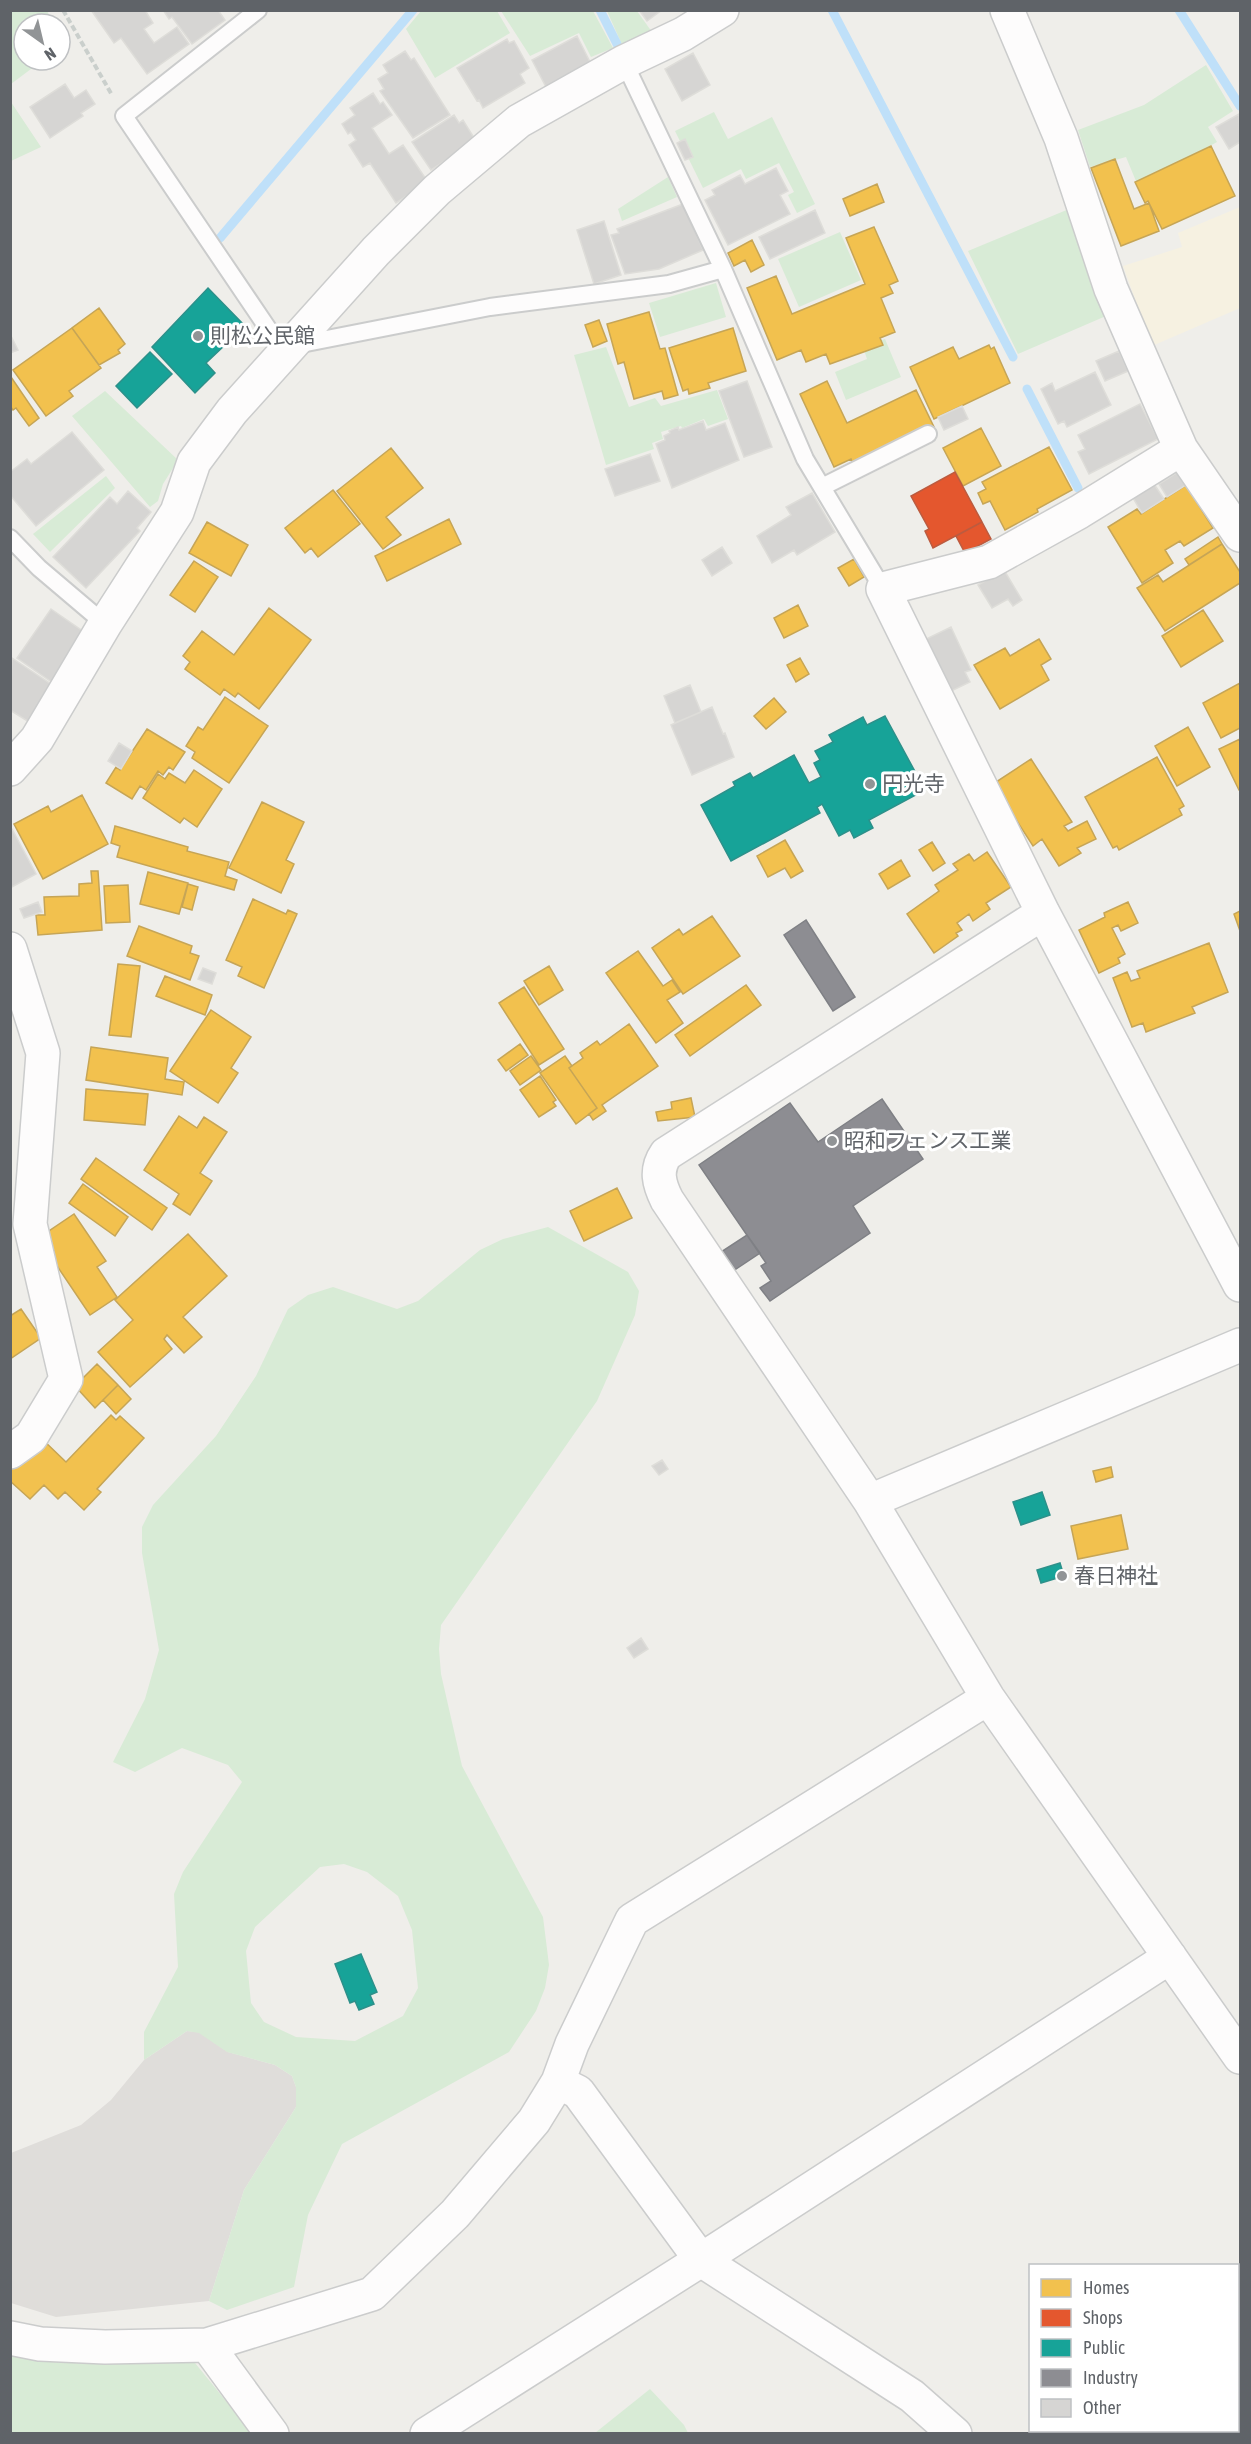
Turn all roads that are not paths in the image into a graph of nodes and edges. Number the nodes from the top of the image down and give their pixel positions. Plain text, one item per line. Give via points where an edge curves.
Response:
1 (258, 10) edge
2 (722, 10) edge
3 (1007, 10) edge
4 (624, 62) junction
5 (723, 269) junction
6 (291, 346) junction
7 (928, 434) dead end
8 (1181, 449) junction
9 (822, 487) junction
10 (1230, 498) edge
11 (1240, 535) edge
12 (10, 538) edge
13 (883, 589) junction
14 (105, 624) junction
15 (10, 769) edge
16 (1043, 913) junction
17 (10, 949) edge
18 (1240, 1285) edge
19 (1240, 1345) edge
20 (10, 1452) edge
21 (870, 1501) junction
22 (988, 1698) junction
23 (1170, 1957) junction
24 (1240, 2057) edge
25 (558, 2082) junction
26 (701, 2260) junction
27 (10, 2338) edge
28 (207, 2345) junction
29 (272, 2433) edge
30 (427, 2433) edge
31 (955, 2433) edge

1 - 6 lane via 124,116 273,336
2 - 4 street
3 - 8 street via 1061,138 1111,289
4 - 5 lane
4 - 6 street via 519,121 437,190
5 - 6 lane via 669,284 490,307
5 - 9 lane via 805,459
6 - 14 street via 232,411 194,462 177,512
7 - 9 lane
8 - 10 street
8 - 13 street via 1080,512 989,562
9 - 13 lane
10 - 11 street
12 - 14 lane
13 - 16 street
14 - 15 street via 37,739
16 - 18 street
16 - 21 street via 666,1154 660,1163 660,1186 666,1200
17 - 20 street via 43,1053 30,1224 66,1379 31,1437
19 - 21 street
21 - 22 street
22 - 23 street
22 - 25 street via 632,1920 572,2044
23 - 24 street
23 - 26 street
25 - 26 street via 578,2092
25 - 28 street via 534,2121 455,2214 372,2294
26 - 30 street
26 - 31 street via 912,2396
27 - 28 street via 40,2344 105,2347
28 - 29 street

